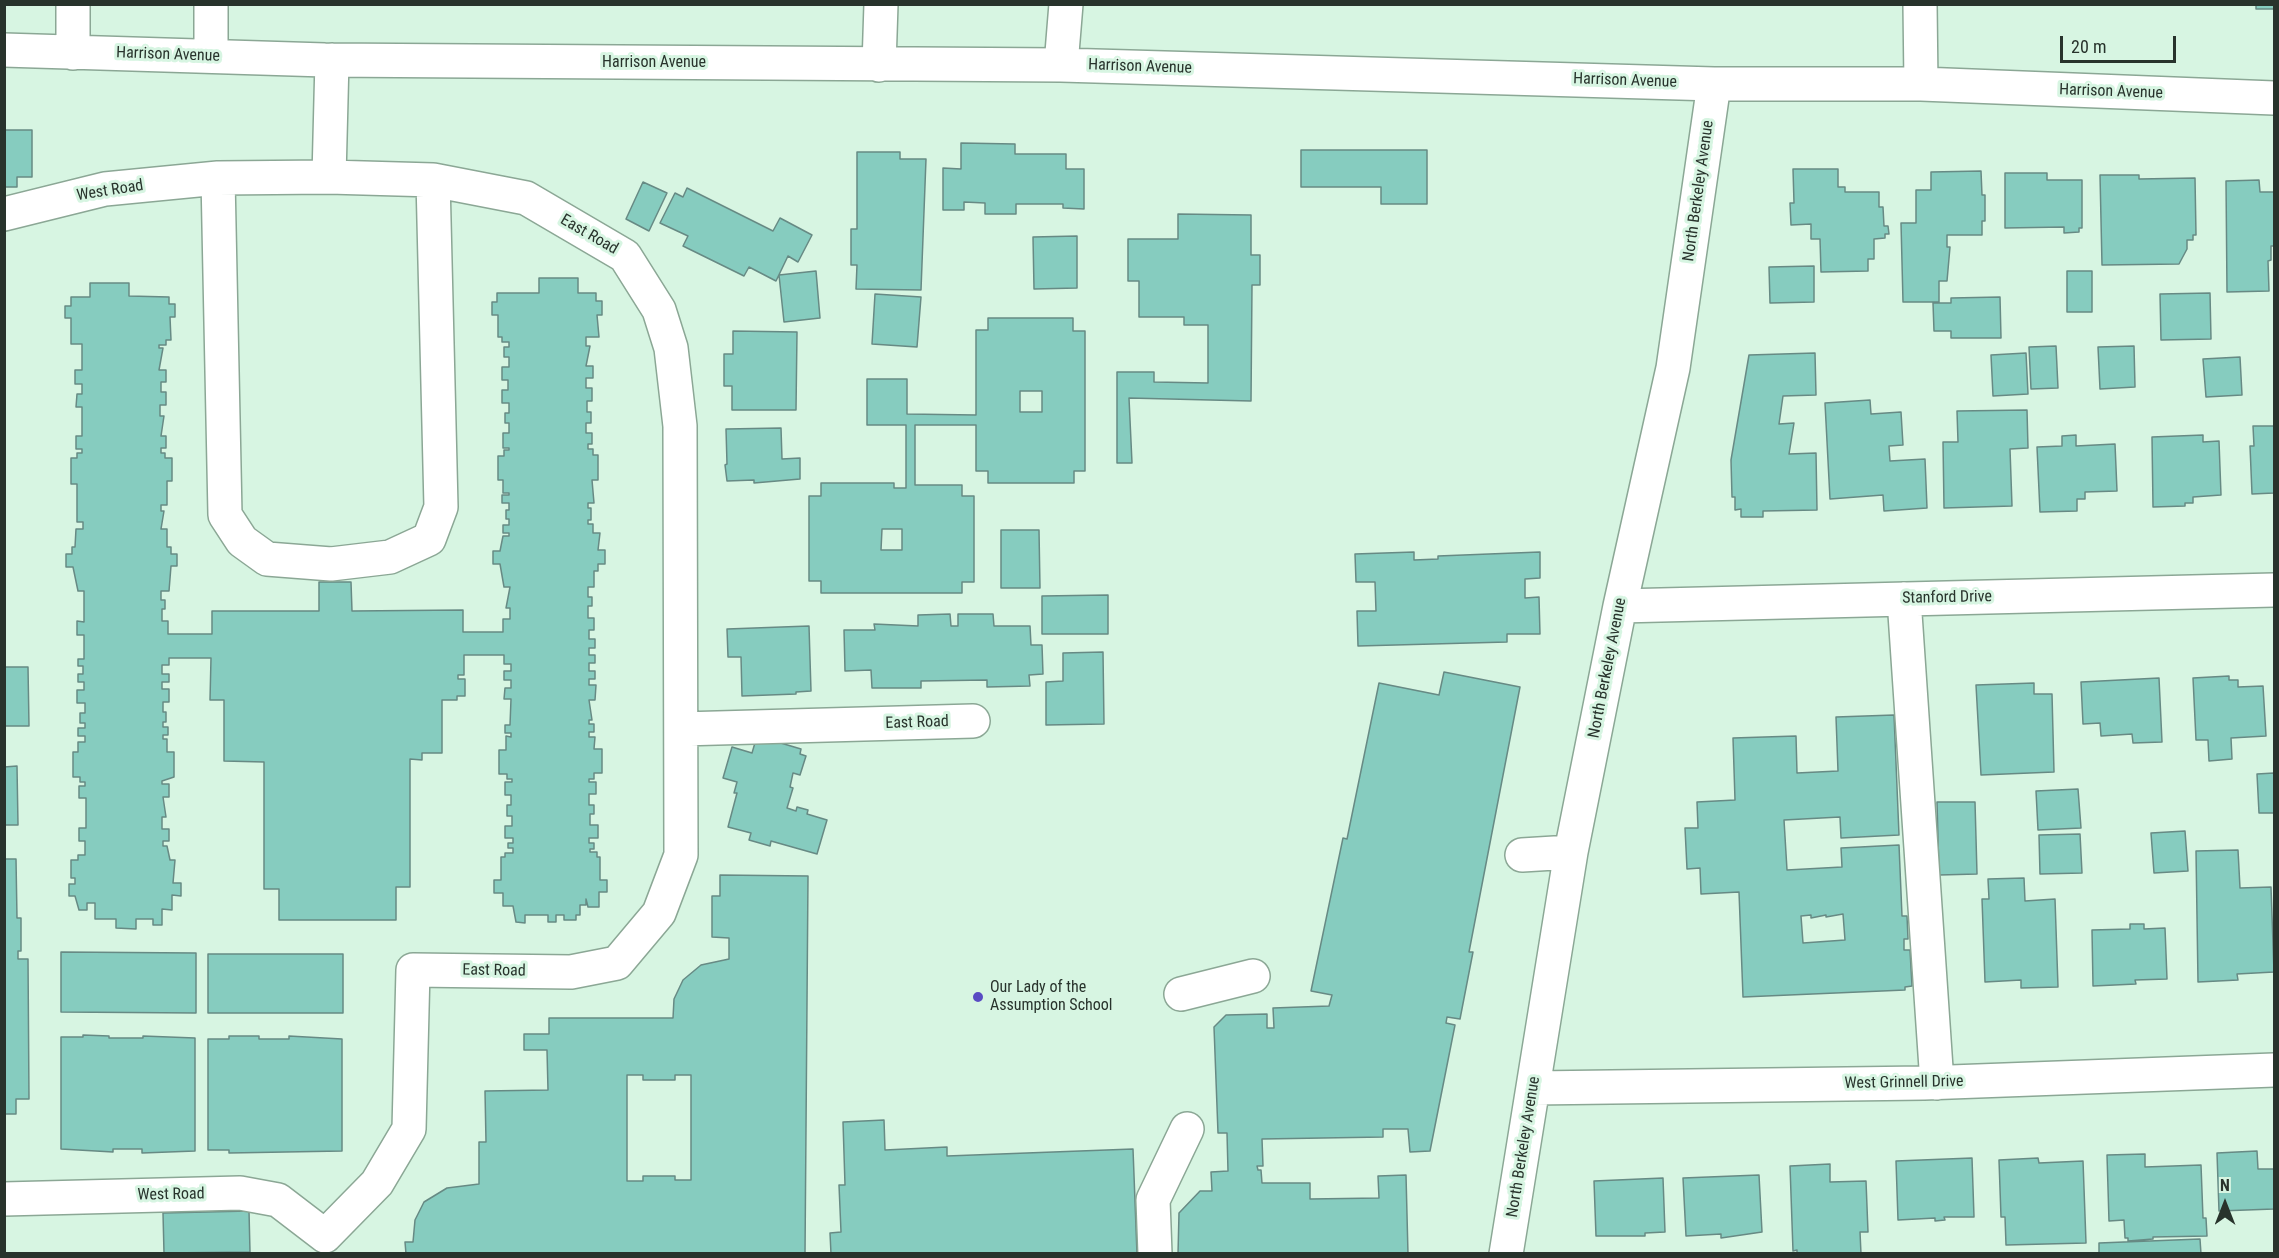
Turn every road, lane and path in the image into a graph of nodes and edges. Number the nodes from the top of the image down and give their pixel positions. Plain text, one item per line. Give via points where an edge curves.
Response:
1 (73, 4) edge
2 (210, 4) edge
3 (881, 4) edge
4 (1066, 4) edge
5 (1920, 4) edge
6 (4, 50) edge
7 (73, 52) junction
8 (210, 56) junction
9 (332, 60) junction
10 (879, 65) junction
11 (1061, 65) junction
12 (1714, 84) junction
13 (1921, 84) junction
14 (2274, 98) edge
15 (329, 177) junction
16 (218, 178) junction
17 (433, 180) junction
18 (4, 214) edge
19 (2274, 590) edge
20 (1904, 599) junction
21 (1620, 606) junction
22 (973, 721) dead end
23 (681, 729) junction
24 (1571, 852) junction
25 (1522, 855) dead end
26 (1253, 976) dead end
27 (1181, 994) dead end
28 (2274, 1070) edge
29 (1937, 1083) junction
30 (1533, 1088) junction
31 (1187, 1130) dead end
32 (4, 1199) edge
33 (326, 1245) edge
34 (1155, 1254) edge
35 (1506, 1254) edge

1 - 7 street
2 - 8 street
3 - 10 street
4 - 11 street
5 - 13 street
6 - 7 street, Harrison Avenue
7 - 8 street, Harrison Avenue
8 - 9 street, Harrison Avenue
9 - 10 street, Harrison Avenue
9 - 15 street
10 - 11 street, Harrison Avenue
11 - 12 street, Harrison Avenue
12 - 13 street, Harrison Avenue
12 - 21 street, North Berkeley Avenue via 1673,368
13 - 14 street, Harrison Avenue
15 - 16 street, East Road
15 - 17 street, East Road
16 - 17 street via 225,515 242,541 267,559 331,564 390,557 429,539 441,507
16 - 18 street, West Road via 105,189
17 - 23 street, East Road via 526,198 625,256 659,310 671,348 680,426
19 - 20 street, Stanford Drive
20 - 21 street, Stanford Drive
20 - 29 street
21 - 24 street, North Berkeley Avenue
22 - 23 street, East Road
23 - 33 street, East Road via 681,855 659,913 617,963 571,972 412,970 409,1130 378,1183
24 - 25 street
24 - 30 street, North Berkeley Avenue
26 - 27 street
28 - 29 street, West Grinnell Drive
29 - 30 street, West Grinnell Drive
30 - 35 street, North Berkeley Avenue
31 - 34 street via 1153,1200
32 - 33 street, West Road via 240,1193 278,1200

